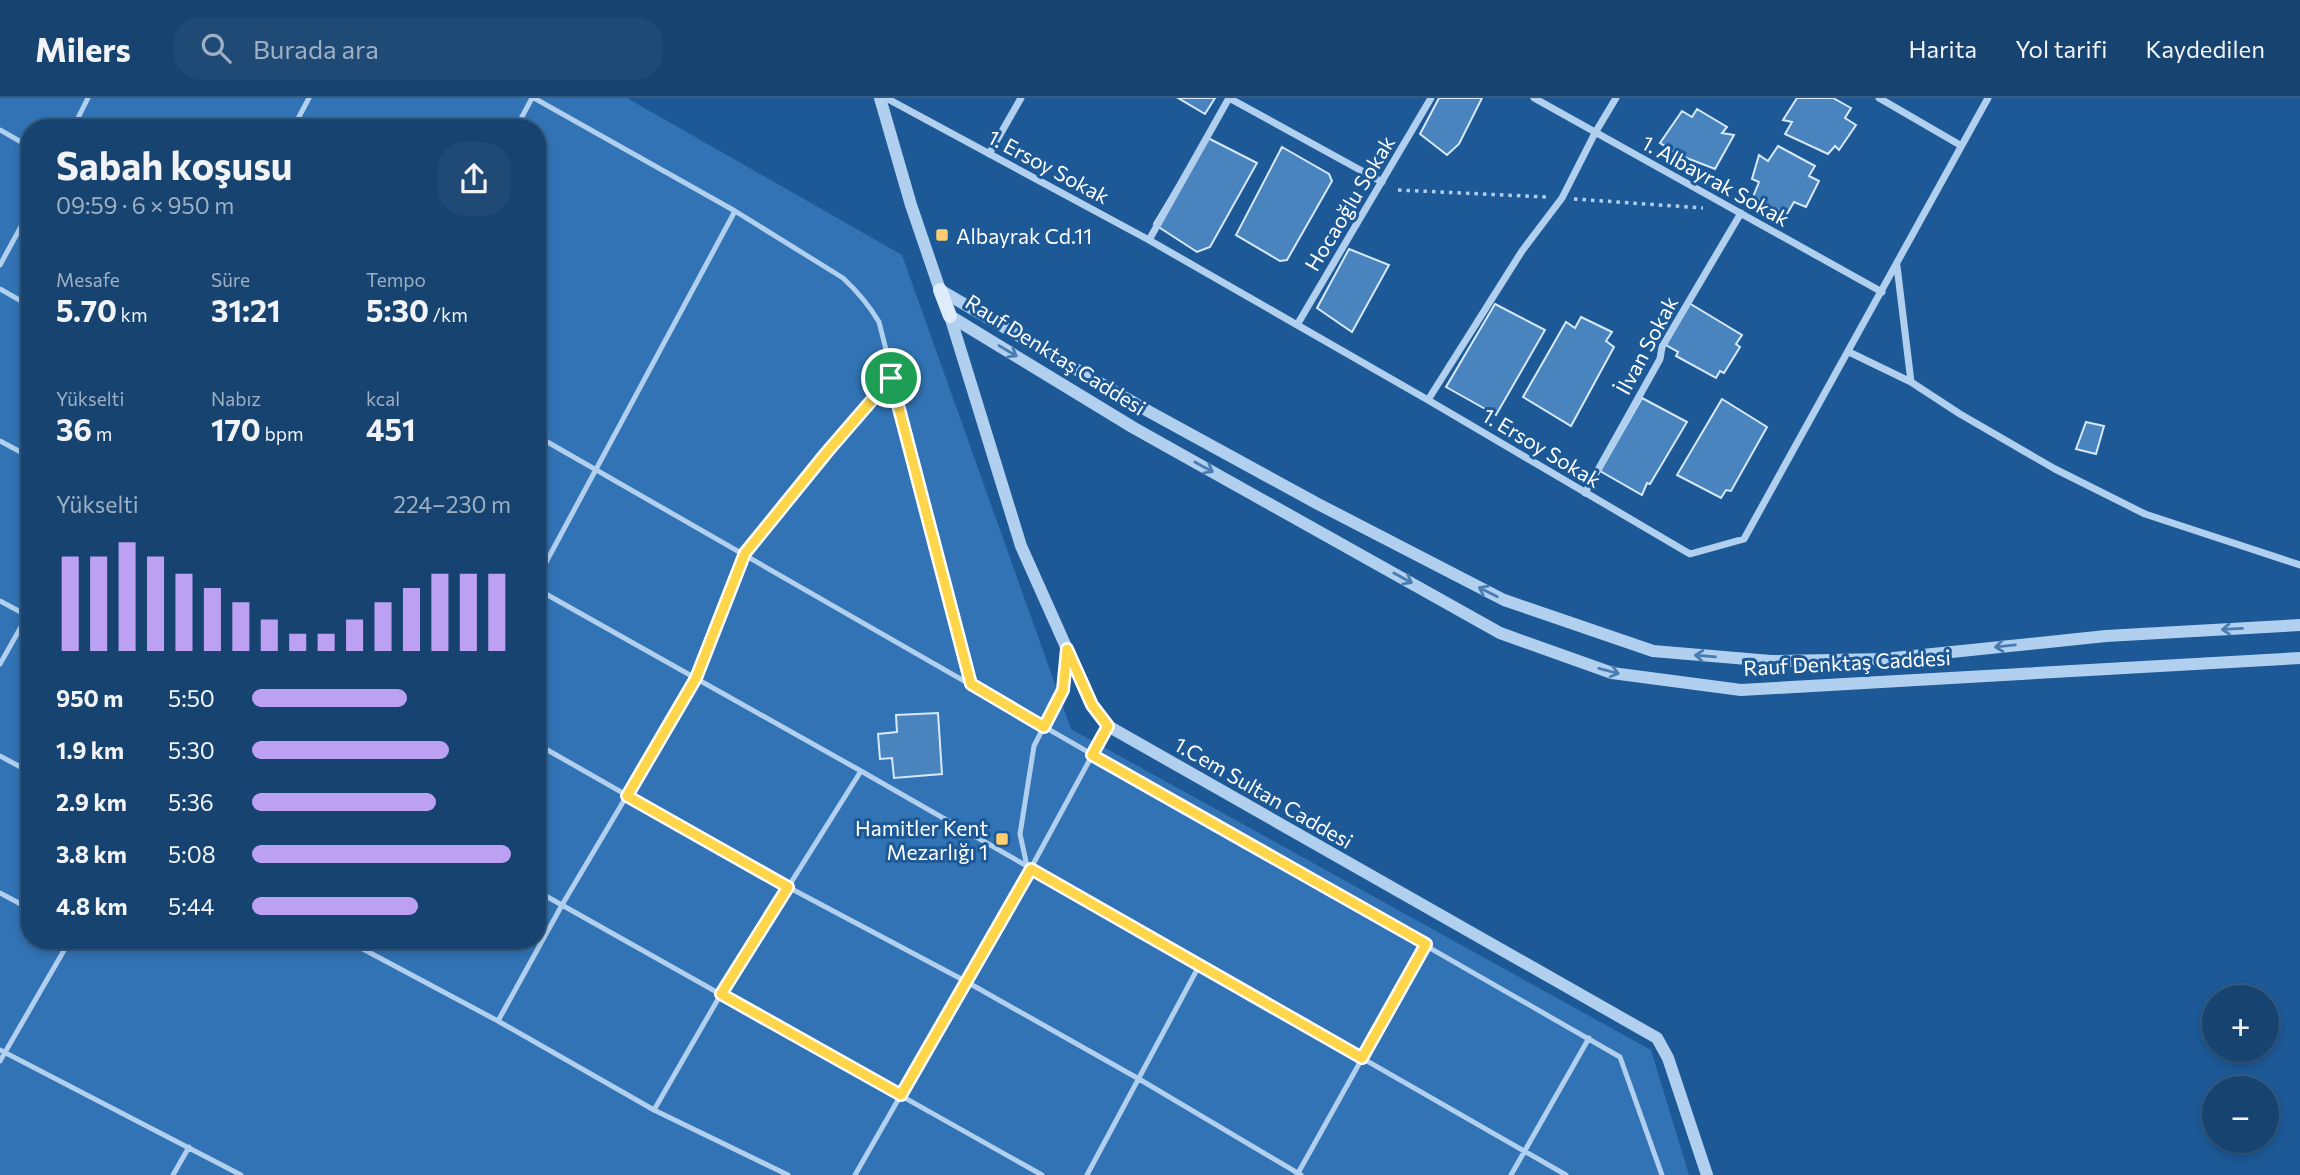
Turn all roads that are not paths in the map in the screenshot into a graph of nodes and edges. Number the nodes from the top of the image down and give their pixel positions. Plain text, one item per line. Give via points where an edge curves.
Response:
1 (89, 98) edge
2 (309, 98) edge
3 (533, 98) edge
4 (880, 98) edge
5 (886, 98) edge
6 (1021, 98) edge
7 (1229, 98) edge
8 (1431, 98) edge
9 (1534, 98) edge
10 (1616, 98) edge
11 (1879, 98) edge
12 (1988, 98) edge
13 (78, 119) edge
14 (297, 119) edge
15 (521, 119) edge
16 (0, 130) edge
17 (1595, 133) junction
18 (21, 142) edge
19 (1961, 145) junction
20 (989, 154) junction
21 (1382, 182) junction
22 (735, 211) junction
23 (1741, 213) junction
24 (21, 226) edge
25 (1149, 240) junction
26 (0, 265) edge
27 (1896, 265) junction
28 (0, 289) edge
29 (940, 290) junction
30 (1882, 292) junction
31 (21, 301) edge
32 (950, 316) junction
33 (1297, 325) junction
34 (1849, 352) junction
35 (891, 378) junction
36 (1911, 382) junction
37 (1428, 400) junction
38 (0, 441) edge
39 (546, 441) edge
40 (21, 452) edge
41 (596, 470) junction
42 (1586, 493) junction
43 (745, 553) junction
44 (546, 562) edge
45 (2300, 565) edge
46 (546, 594) edge
47 (0, 601) edge
48 (21, 611) edge
49 (2300, 625) edge
50 (21, 629) edge
51 (1067, 649) junction
52 (2300, 658) edge
53 (0, 664) edge
54 (696, 678) junction
55 (971, 684) junction
56 (1108, 726) junction
57 (1044, 727) junction
58 (546, 749) edge
59 (1092, 755) junction
60 (0, 756) edge
61 (21, 767) edge
62 (860, 771) junction
63 (627, 796) junction
64 (1029, 867) junction
65 (788, 887) junction
66 (0, 893) edge
67 (546, 896) edge
68 (21, 904) edge
69 (562, 905) junction
70 (546, 934) edge
71 (1426, 944) junction
72 (65, 949) edge
73 (363, 949) edge
74 (538, 949) edge
75 (1200, 964) junction
76 (967, 982) junction
77 (721, 994) junction
78 (498, 1021) junction
79 (1589, 1038) junction
80 (2, 1052) edge
81 (1362, 1058) junction
82 (0, 1061) edge
83 (1139, 1079) junction
84 (901, 1095) junction
85 (653, 1110) junction
86 (189, 1147) junction
87 (1524, 1151) junction
88 (1299, 1174) edge
89 (173, 1175) edge
90 (241, 1175) edge
91 (788, 1175) edge
92 (855, 1175) edge
93 (1042, 1175) edge
94 (1087, 1175) edge
95 (1511, 1175) edge
96 (1566, 1175) edge
97 (1662, 1175) edge
98 (1707, 1175) edge

1 - 13 lane
2 - 14 lane
3 - 15 lane
3 - 22 lane
4 - 29 street
5 - 20 street, 1. Ersoy Sokak
6 - 20 street
7 - 21 street
7 - 25 street
8 - 21 street, Hocaoğlu Sokak
9 - 17 street, 1. Albayrak Sokak
10 - 17 street
11 - 19 street
12 - 19 street, 1. Ersoy Sokak
16 - 18 lane
17 - 23 street, 1. Albayrak Sokak
17 - 37 street via 1562,198 1522,251
19 - 27 street, 1. Ersoy Sokak
20 - 25 street, 1. Ersoy Sokak
21 - 33 street, Hocaoğlu Sokak
22 - 35 lane via 858,291 878,323
22 - 41 lane
23 - 30 street, 1. Albayrak Sokak
23 - 42 street, İlvan Sokak via 1664,344
24 - 26 lane
25 - 33 street, 1. Ersoy Sokak
27 - 30 street, 1. Ersoy Sokak
27 - 36 street
28 - 31 lane
29 - 32 main road, Rauf Denktaş Caddesi
49 -> 29 street, Rauf Denktaş Caddesi via 2106,636 1884,659 1771,661 1653,651 1504,600 1220,451
30 - 34 street, 1. Ersoy Sokak
32 - 51 street, 1.Cem Sultan Caddesi via 1021,546
32 -> 52 street, Rauf Denktaş Caddesi via 1134,428 1500,633 1612,673 1741,690
33 - 37 street, 1. Ersoy Sokak
34 - 36 street
34 - 42 street, 1. Ersoy Sokak via 1744,539 1690,554
35 - 43 lane
35 - 55 lane
36 - 45 street via 2055,469 2145,514
37 - 42 street, 1. Ersoy Sokak
38 - 40 lane
39 - 41 lane
41 - 43 lane
41 - 44 lane
43 - 54 lane
43 - 55 lane
46 - 54 lane
47 - 48 lane
50 - 53 lane
51 - 56 street, 1.Cem Sultan Caddesi via 1092,705
51 - 57 lane via 1063,690
54 - 62 lane
54 - 63 lane
55 - 57 lane
56 - 59 lane
56 - 98 street, 1.Cem Sultan Caddesi via 1657,1038
57 - 59 lane
57 - 64 lane via 1034,746 1020,834
58 - 63 lane
59 - 64 lane
59 - 71 lane
60 - 61 lane
62 - 64 lane
62 - 65 lane
63 - 65 lane
63 - 69 lane
64 - 75 lane
64 - 76 lane
65 - 76 lane
65 - 77 lane
66 - 68 lane
67 - 69 lane
69 - 70 lane
69 - 77 lane
71 - 79 lane
71 - 81 lane
72 - 80 lane
73 - 78 lane
74 - 78 lane
75 - 81 lane
75 - 83 lane
76 - 83 lane
76 - 84 lane
77 - 84 lane
77 - 85 lane
78 - 85 lane
79 - 87 lane
79 - 97 lane via 1620,1057
80 - 82 lane
80 - 86 lane
81 - 87 lane
81 - 88 lane
83 - 88 lane
83 - 94 lane
84 - 92 lane
84 - 93 lane
85 - 91 lane
86 - 89 lane
86 - 90 lane
87 - 95 lane
87 - 96 lane

